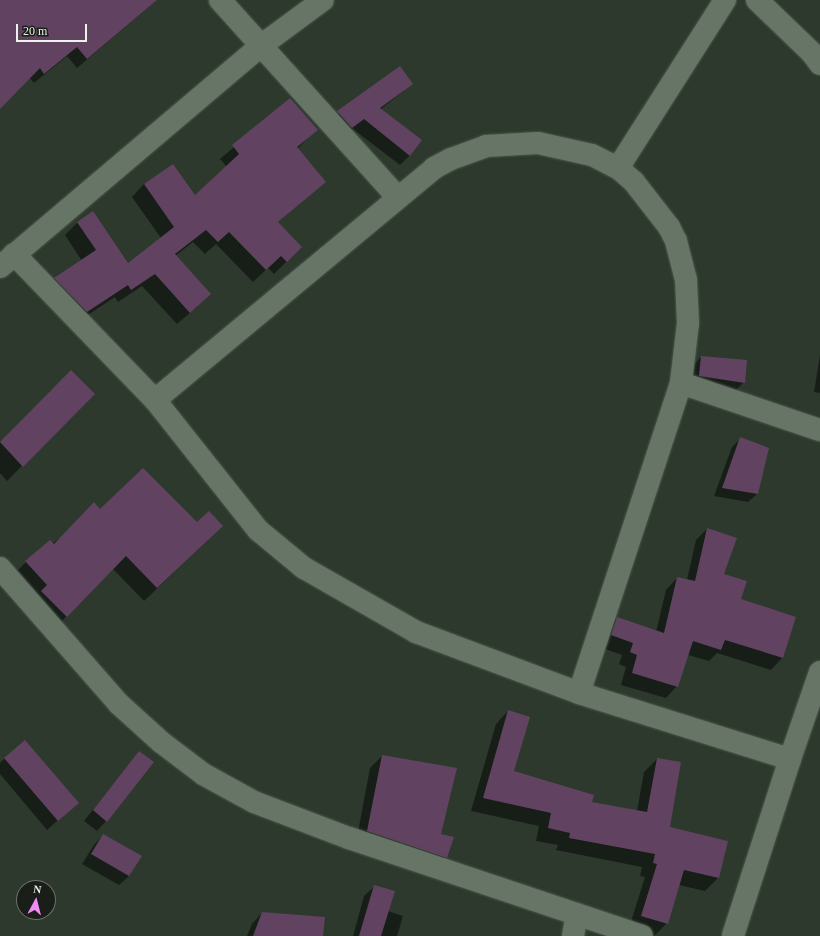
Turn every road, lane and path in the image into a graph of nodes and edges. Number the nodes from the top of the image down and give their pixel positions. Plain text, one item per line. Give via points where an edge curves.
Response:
1 (220, 0) edge
2 (323, 0) edge
3 (725, 0) edge
4 (756, 0) edge
5 (259, 47) junction
6 (820, 64) edge
7 (618, 168) junction
8 (398, 198) junction
9 (7, 261) edge
10 (681, 383) junction
11 (155, 400) junction
12 (820, 430) edge
13 (0, 568) edge
14 (820, 672) edge
15 (579, 693) junction
16 (790, 759) junction
17 (577, 914) junction
18 (573, 936) edge
19 (642, 936) edge
20 (733, 936) edge

1 - 5 street
2 - 5 street
3 - 7 street
4 - 6 street via 811,52
5 - 8 street
5 - 9 street
7 - 8 street via 592,155 559,147 538,143 502,144 466,153 440,165
7 - 10 street via 634,182 669,226 676,241 686,280 688,323
8 - 11 street
9 - 11 street
10 - 12 street
10 - 15 street
11 - 15 street via 258,530 304,568 416,632
13 - 17 street via 119,704 161,742 204,774 254,802 350,838
14 - 16 street
15 - 16 street
16 - 20 street
17 - 18 street
17 - 19 street

